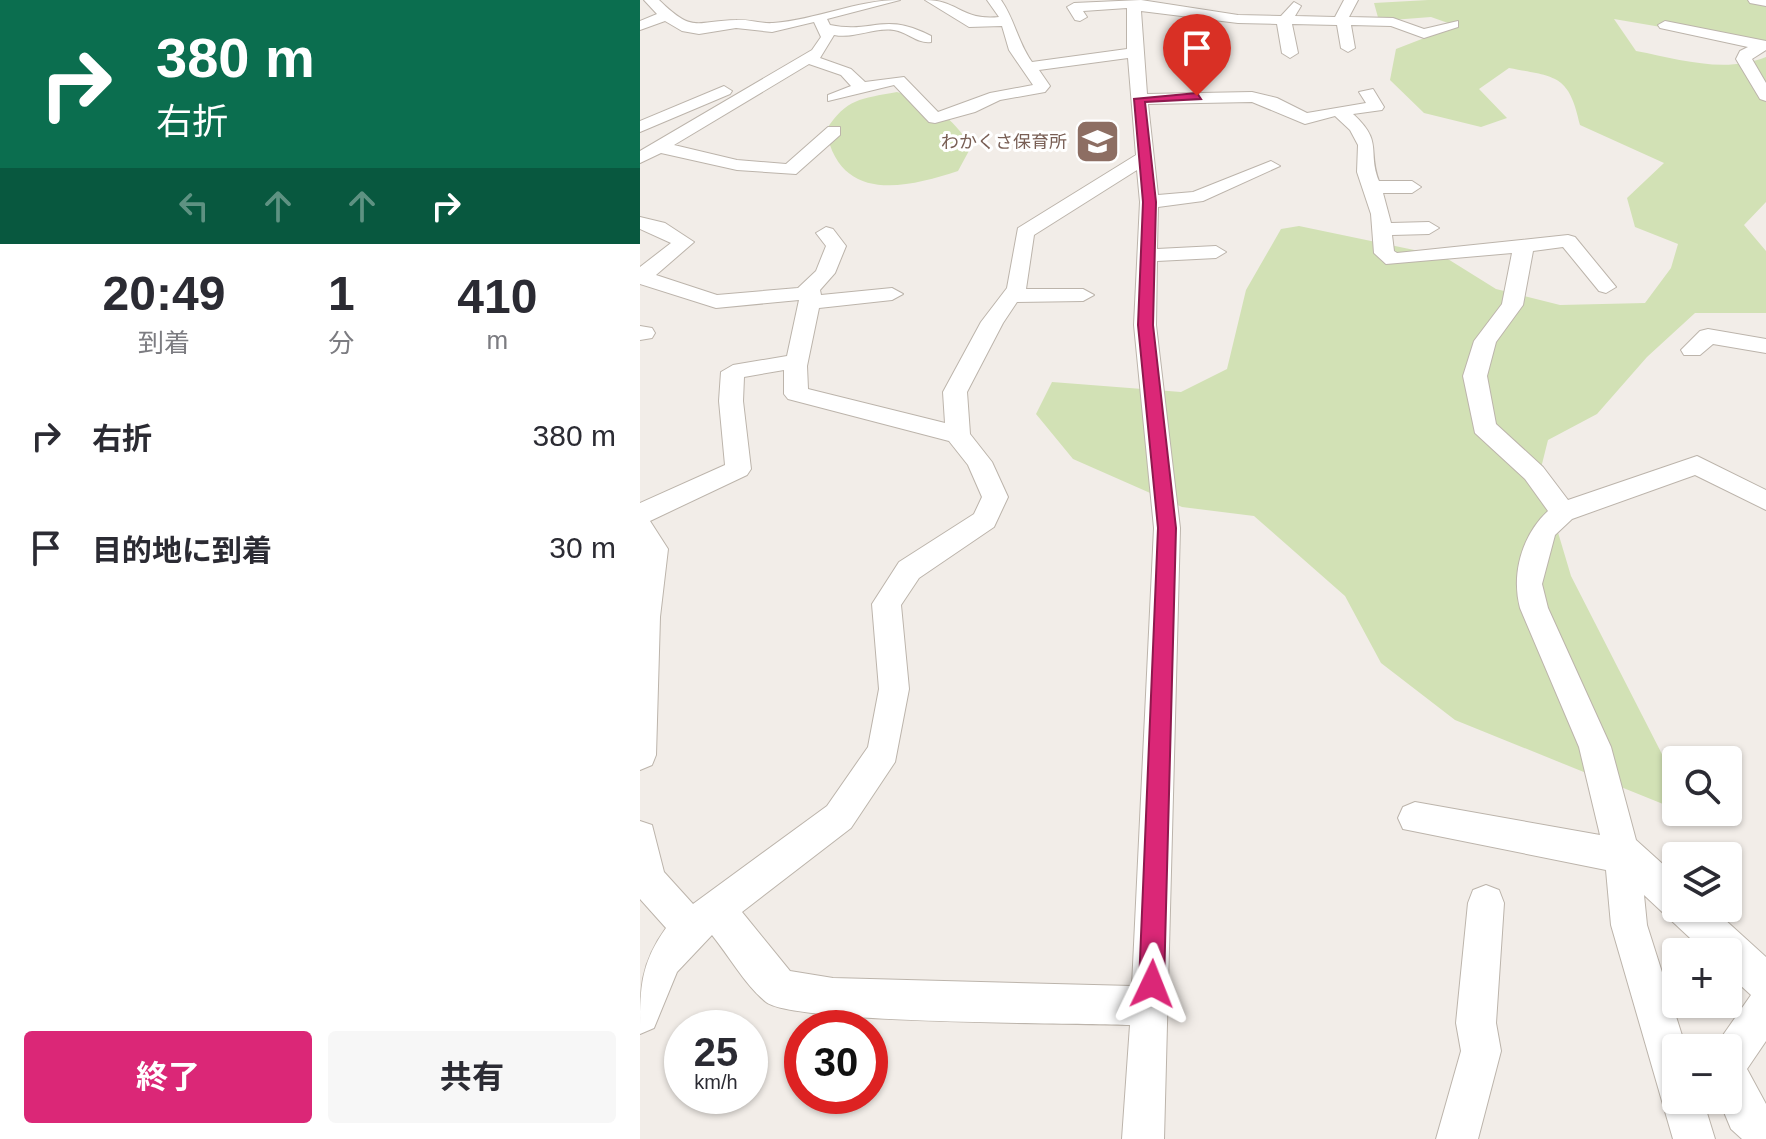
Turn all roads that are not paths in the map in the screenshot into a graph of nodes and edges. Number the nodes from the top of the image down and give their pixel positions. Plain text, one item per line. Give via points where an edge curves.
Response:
1 (651, 0) edge
2 (893, 0) edge
3 (932, 0) edge
4 (994, 0) edge
5 (1351, 0) edge
6 (1755, 0) edge
7 (1766, 2) edge
8 (1134, 3) edge
9 (1294, 6) dead end
10 (666, 15) junction
11 (1080, 17) dead end
12 (1008, 21) junction
13 (1284, 22) junction
14 (823, 23) junction
15 (1342, 23) junction
16 (1453, 24) dead end
17 (1665, 25) dead end
18 (640, 26) edge
19 (926, 39) dead end
20 (1765, 46) edge
21 (1348, 48) dead end
22 (1135, 53) junction
23 (1290, 53) dead end
24 (802, 62) junction
25 (1029, 67) junction
26 (862, 87) junction
27 (1367, 92) dead end
28 (1766, 96) edge
29 (834, 98) dead end
30 (1139, 99) junction
31 (1340, 112) junction
32 (640, 127) edge
33 (834, 131) dead end
34 (658, 147) junction
35 (640, 158) edge
36 (1144, 158) junction
37 (1271, 166) dead end
38 (1373, 187) junction
39 (1412, 187) dead end
40 (1149, 202) junction
41 (640, 223) edge
42 (1429, 228) dead end
43 (1382, 229) junction
44 (826, 233) dead end
45 (1523, 247) junction
46 (1216, 252) dead end
47 (1149, 255) junction
48 (641, 276) edge
49 (1606, 287) dead end
50 (892, 294) dead end
51 (1083, 295) dead end
52 (1011, 296) junction
53 (807, 298) junction
54 (1766, 346) edge
55 (1692, 350) dead end
56 (798, 361) junction
57 (958, 435) junction
58 (1766, 501) edge
59 (1563, 512) junction
60 (640, 514) edge
61 (640, 527) edge
62 (640, 755) edge
63 (1415, 818) dead end
64 (640, 837) edge
65 (1622, 853) junction
66 (1662, 888) edge
67 (1486, 903) dead end
68 (1700, 922) edge
69 (680, 934) edge
70 (1766, 983) edge
71 (1151, 1006) junction
72 (1766, 1007) edge
73 (640, 1014) edge
74 (1662, 1036) edge
75 (1742, 1042) edge
76 (1742, 1105) edge
77 (1686, 1114) edge
78 (1766, 1133) edge
79 (1143, 1139) edge
80 (1457, 1139) edge
81 (1694, 1139) edge

1 - 10 street
2 - 14 street
3 - 12 street via 974,24
4 - 12 street
5 - 15 street
6 - 7 street
8 - 11 street via 1074,7
8 - 13 street
8 - 22 street
9 - 13 street
10 - 14 street via 699,30
10 - 18 street
12 - 25 street via 1016,50
13 - 15 street
13 - 23 street
14 - 19 street via 845,33 902,25
14 - 24 street via 825,45
15 - 16 street via 1393,22 1424,34
15 - 21 street
17 - 20 street
20 - 28 street via 1744,59
22 - 25 street
22 - 30 street
24 - 26 street via 846,72
24 - 32 street via 772,68
24 - 34 street
25 - 26 street via 1039,89 996,96 935,118 898,80
26 - 29 street
27 - 31 street via 1376,107
30 - 31 street via 1252,97 1305,119
30 - 36 street
31 - 38 street via 1367,145 1366,172
33 - 34 street via 790,170 737,165
34 - 35 street
36 - 40 street
36 - 52 street via 1025,232 1017,288
37 - 40 street via 1196,197
38 - 39 street
38 - 43 street
40 - 47 street
41 - 48 street via 684,242
42 - 43 street
43 - 45 street via 1384,253 1393,260
44 - 53 street via 836,246
45 - 49 street via 1568,241
45 - 59 street via 1512,305 1485,341 1475,376 1484,427 1534,473
46 - 47 street
47 - 71 street via 1145,325 1167,528
48 - 53 street via 716,302
50 - 53 street
51 - 52 street
52 - 57 street via 955,392
53 - 56 street
54 - 55 street via 1708,336
56 - 57 street via 796,394
56 - 60 street via 733,372 738,469
57 - 69 street via 979,462 995,497 985,520 909,570 886,604 894,689 883,752 839,817
58 - 59 street via 1697,465
59 - 65 street via 1543,531 1528,584 1595,747
61 - 62 street via 654,549 645,617
63 - 65 street
64 - 69 street via 648,881
65 - 66 street
65 - 74 street via 1629,925
67 - 80 street via 1476,1023 1481,1051
68 - 70 street
69 - 71 street via 780,989 833,997
69 - 73 street
71 - 79 street
72 - 75 street
76 - 78 street
77 - 81 street

